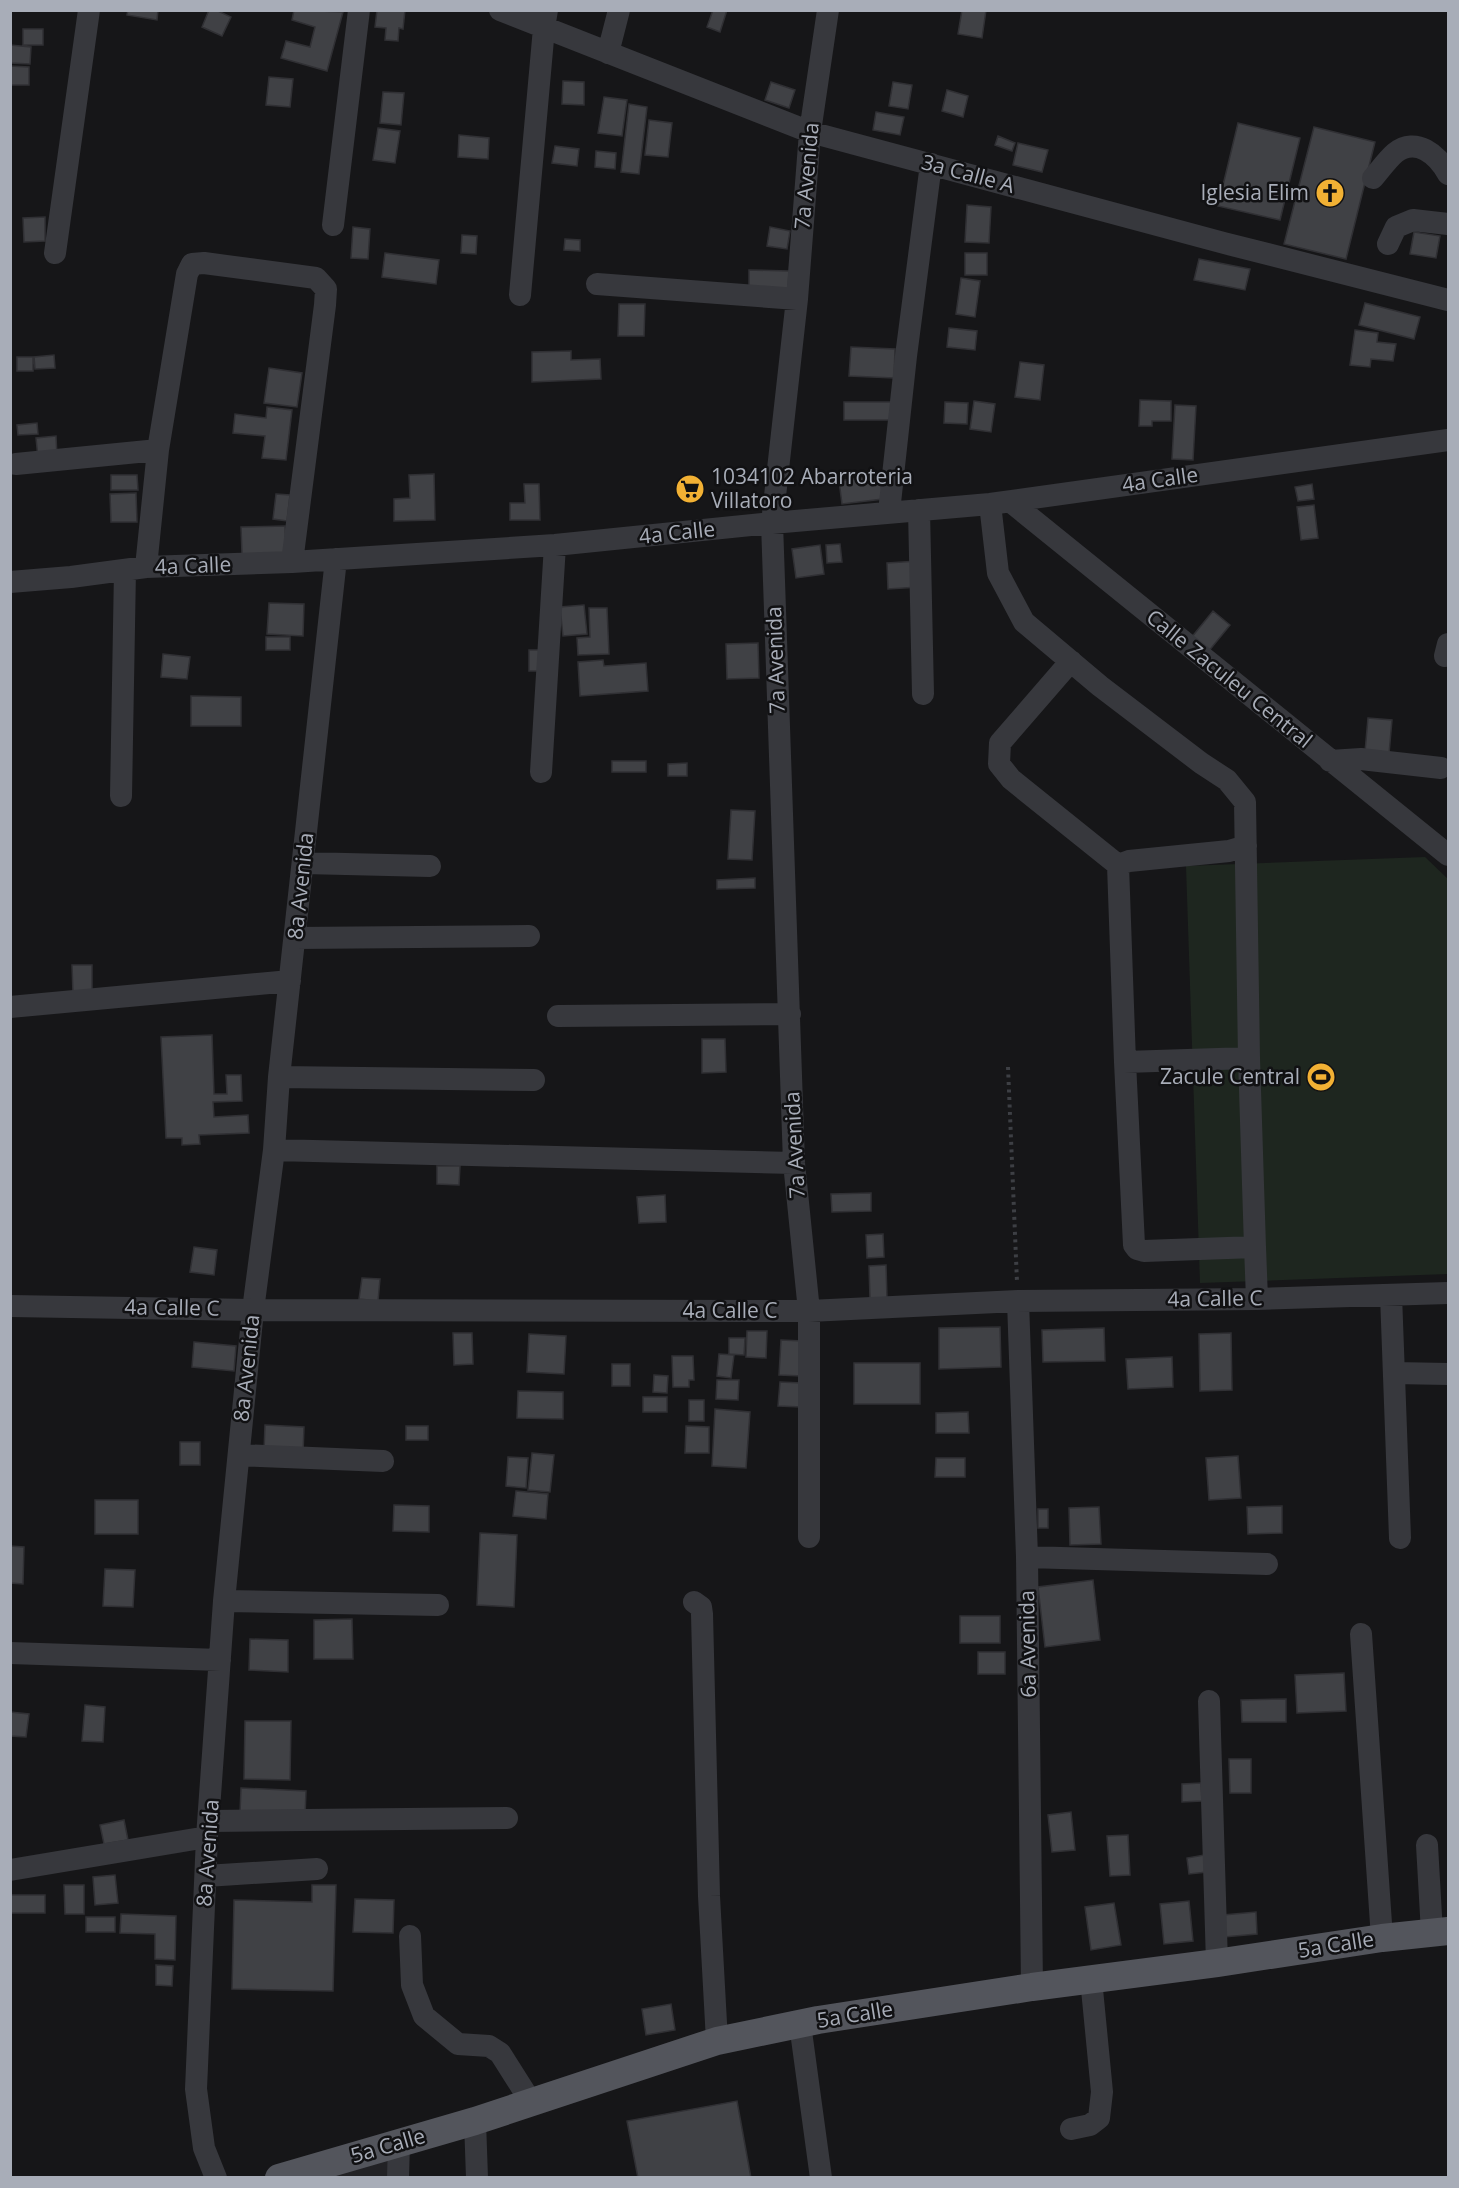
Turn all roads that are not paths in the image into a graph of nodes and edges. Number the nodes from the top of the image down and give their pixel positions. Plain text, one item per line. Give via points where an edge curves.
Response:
1 (89, 10) edge
2 (358, 10) edge
3 (500, 10) edge
4 (620, 10) edge
5 (828, 10) edge
6 (546, 19) edge
7 (608, 53) junction
8 (810, 132) junction
9 (931, 164) junction
10 (1449, 174) edge
11 (1373, 178) dead end
12 (1449, 224) edge
13 (333, 225) dead end
14 (1388, 244) dead end
15 (55, 253) dead end
16 (597, 284) dead end
17 (520, 295) dead end
18 (796, 299) junction
19 (1449, 300) edge
20 (1449, 440) edge
21 (158, 450) junction
22 (16, 464) dead end
23 (1000, 503) junction
24 (919, 510) junction
25 (889, 512) junction
26 (772, 523) junction
27 (555, 545) junction
28 (336, 559) junction
29 (292, 562) junction
30 (136, 568) junction
31 (10, 582) edge
32 (1071, 661) junction
33 (923, 694) dead end
34 (1330, 761) junction
35 (1441, 768) dead end
36 (541, 772) dead end
37 (121, 796) dead end
38 (1246, 846) junction
39 (1449, 855) edge
40 (304, 863) junction
41 (1118, 865) junction
42 (430, 866) dead end
43 (529, 936) dead end
44 (295, 938) junction
45 (290, 981) junction
46 (10, 1007) edge
47 (790, 1014) junction
48 (558, 1016) dead end
49 (1249, 1059) junction
50 (1125, 1062) junction
51 (279, 1077) junction
52 (534, 1080) dead end
53 (274, 1150) junction
54 (794, 1163) junction
55 (1255, 1247) junction
56 (1449, 1293) edge
57 (1391, 1295) junction
58 (1257, 1299) junction
59 (1018, 1301) junction
60 (10, 1306) edge
61 (253, 1310) junction
62 (809, 1311) junction
63 (1394, 1373) junction
64 (1449, 1374) edge
65 (239, 1455) junction
66 (383, 1461) dead end
67 (809, 1537) dead end
68 (1400, 1538) dead end
69 (1027, 1557) junction
70 (1268, 1564) dead end
71 (224, 1601) junction
72 (694, 1602) dead end
73 (438, 1605) dead end
74 (1362, 1634) dead end
75 (10, 1653) edge
76 (220, 1660) junction
77 (1209, 1701) dead end
78 (507, 1818) dead end
79 (208, 1829) junction
80 (1426, 1845) dead end
81 (317, 1869) dead end
82 (10, 1870) edge
83 (206, 1876) junction
84 (1440, 1932) edge
85 (410, 1936) dead end
86 (1382, 1938) junction
87 (1217, 1964) junction
88 (1091, 1979) junction
89 (1032, 1987) junction
90 (800, 2024) junction
91 (717, 2041) junction
92 (531, 2102) junction
93 (475, 2121) junction
94 (1071, 2129) dead end
95 (399, 2143) junction
96 (216, 2178) edge
97 (279, 2178) edge
98 (398, 2178) edge
99 (477, 2178) edge
100 (821, 2178) edge

1 - 15 street
2 - 13 street
3 - 6 street, 3a Calle A
4 - 7 street
5 - 8 street, 7a Avenida
6 - 7 street, 3a Calle A
6 - 17 street
7 - 8 street, 3a Calle A
8 - 9 street, 3a Calle A
8 - 18 street, 7a Avenida
9 - 19 street, 3a Calle A
9 - 25 street
10 - 11 street via 1441,160 1421,146 1405,147 1395,153
12 - 14 street via 1413,220 1396,227
16 - 18 street
18 - 26 street, 7a Avenida
20 - 23 street, 4a Calle
21 - 22 street
21 - 29 street via 187,274 192,264 316,278 326,289 325,305
21 - 30 street
23 - 24 street, 4a Calle
23 - 32 street via 998,573 1024,622
23 - 34 street, Calle Zaculeu Central
24 - 25 street, 4a Calle
24 - 33 street
25 - 26 street, 4a Calle
26 - 27 street, 4a Calle
26 - 47 street, 7a Avenida
27 - 28 street, 4a Calle
27 - 36 street
28 - 29 street, 4a Calle
28 - 40 street, 8a Avenida
29 - 30 street, 4a Calle
30 - 31 street, 4a Calle
30 - 37 street
32 - 38 street via 1227,780 1245,802
32 - 41 street via 1000,743 999,764 1011,779
34 - 35 street via 1362,759
34 - 39 street, Calle Zaculeu Central
38 - 41 street
38 - 49 street
40 - 42 street
40 - 44 street, 8a Avenida
41 - 50 street
43 - 44 street
44 - 45 street, 8a Avenida
45 - 46 street
45 - 51 street, 8a Avenida
47 - 48 street
47 - 54 street, 7a Avenida
49 - 50 street
49 - 55 street
50 - 55 street via 1134,1245 1143,1251
51 - 52 street
51 - 53 street, 8a Avenida
53 - 54 street
53 - 61 street, 8a Avenida
54 - 62 street, 7a Avenida
55 - 58 street
56 - 57 street, 4a Calle C
57 - 58 street, 4a Calle C
57 - 63 street
58 - 59 street, 4a Calle C
59 - 62 street, 4a Calle C
59 - 69 street, 6a Avenida
60 - 61 street, 4a Calle C
61 - 62 street, 4a Calle C
61 - 65 street, 8a Avenida
62 - 67 street, 7a Avenida
63 - 64 street
63 - 68 street
65 - 66 street
65 - 71 street, 8a Avenida
69 - 70 street
69 - 89 street, 6a Avenida
71 - 73 street
71 - 76 street, 8a Avenida
72 - 91 street via 701,1607 702,1614
74 - 86 street
75 - 76 street
76 - 79 street, 8a Avenida
77 - 87 street
78 - 79 street
79 - 82 street
79 - 83 street, 8a Avenida
80 - 84 street
81 - 83 street
83 - 96 street, 8a Avenida via 196,2090 204,2148
84 - 86 main road, 5a Calle
85 - 92 street via 412,1985 424,2016 458,2044 489,2046 500,2053
86 - 87 main road, 5a Calle
87 - 88 main road, 5a Calle
88 - 89 main road, 5a Calle
88 - 94 street via 1102,2092 1099,2118 1090,2125
89 - 90 main road, 5a Calle
90 - 91 main road, 5a Calle
90 - 100 street
91 - 92 main road, 5a Calle
92 - 93 main road, 5a Calle
93 - 95 main road, 5a Calle
93 - 99 street
95 - 97 main road, 5a Calle
95 - 98 street

